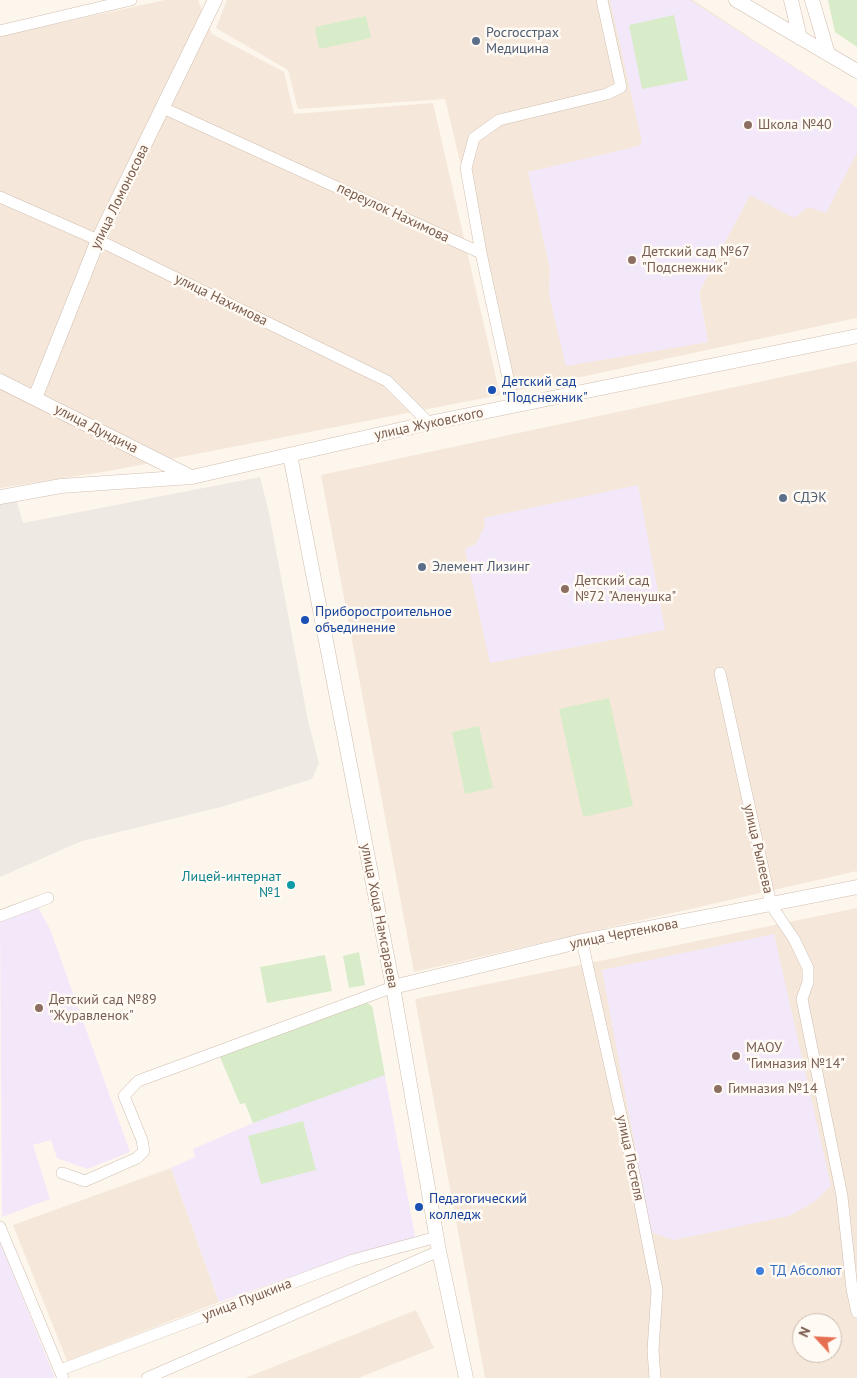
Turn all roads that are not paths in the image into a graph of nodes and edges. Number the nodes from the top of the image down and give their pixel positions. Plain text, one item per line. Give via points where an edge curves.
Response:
1 (131, 0) edge
2 (215, 0) edge
3 (602, 0) edge
4 (736, 0) edge
5 (791, 0) edge
6 (812, 0) edge
7 (0, 32) edge
8 (800, 38) junction
9 (828, 54) junction
10 (857, 71) edge
11 (163, 108) junction
12 (0, 197) edge
13 (98, 240) junction
14 (481, 253) junction
15 (857, 336) edge
16 (0, 382) edge
17 (34, 398) junction
18 (514, 406) junction
19 (429, 423) junction
20 (290, 455) junction
21 (192, 477) junction
22 (0, 497) edge
23 (720, 673) dead end
24 (857, 887) edge
25 (48, 898) dead end
26 (771, 905) junction
27 (0, 916) edge
28 (582, 941) junction
29 (393, 987) junction
30 (62, 1173) dead end
31 (0, 1227) edge
32 (438, 1244) junction
33 (857, 1312) edge
34 (61, 1374) edge
35 (147, 1378) edge
36 (466, 1378) edge
37 (655, 1378) edge

1 - 7 street
2 - 11 street, улица Ломоносова
3 - 14 street via 621,87 607,94 499,120 474,138 466,168
4 - 8 street
5 - 8 street
6 - 9 street
8 - 9 street
9 - 10 street
11 - 13 street, улица Ломоносова
11 - 14 street, переулок Нахимова
12 - 13 street, улица Нахимова
13 - 17 street, улица Ломоносова
13 - 19 street, улица Нахимова via 386,381
14 - 18 street
15 - 18 street, улица Жуковского
16 - 17 street, улица Дундича
17 - 21 street, улица Дундича
18 - 19 street, улица Жуковского
19 - 20 street, улица Жуковского
20 - 21 street, улица Жуковского
20 - 29 street, улица Хоца Намсараева
21 - 22 street, улица Жуковского via 61,486
23 - 26 street, улица Рылеева
24 - 26 street, улица Чертенкова
25 - 27 street
26 - 28 street, улица Чертенкова
26 - 33 street, улица Рылеева via 808,968 808,982 802,999 842,1196
28 - 29 street, улица Чертенкова
28 - 37 street, улица Пестеля via 635,1178 656,1290
29 - 30 street via 138,1081 124,1096 144,1151 137,1158 85,1181
29 - 32 street, улица Хоца Намсараева
31 - 34 street
32 - 34 street, улица Пушкина via 353,1260
32 - 35 street
32 - 36 street, улица Хоца Намсараева

